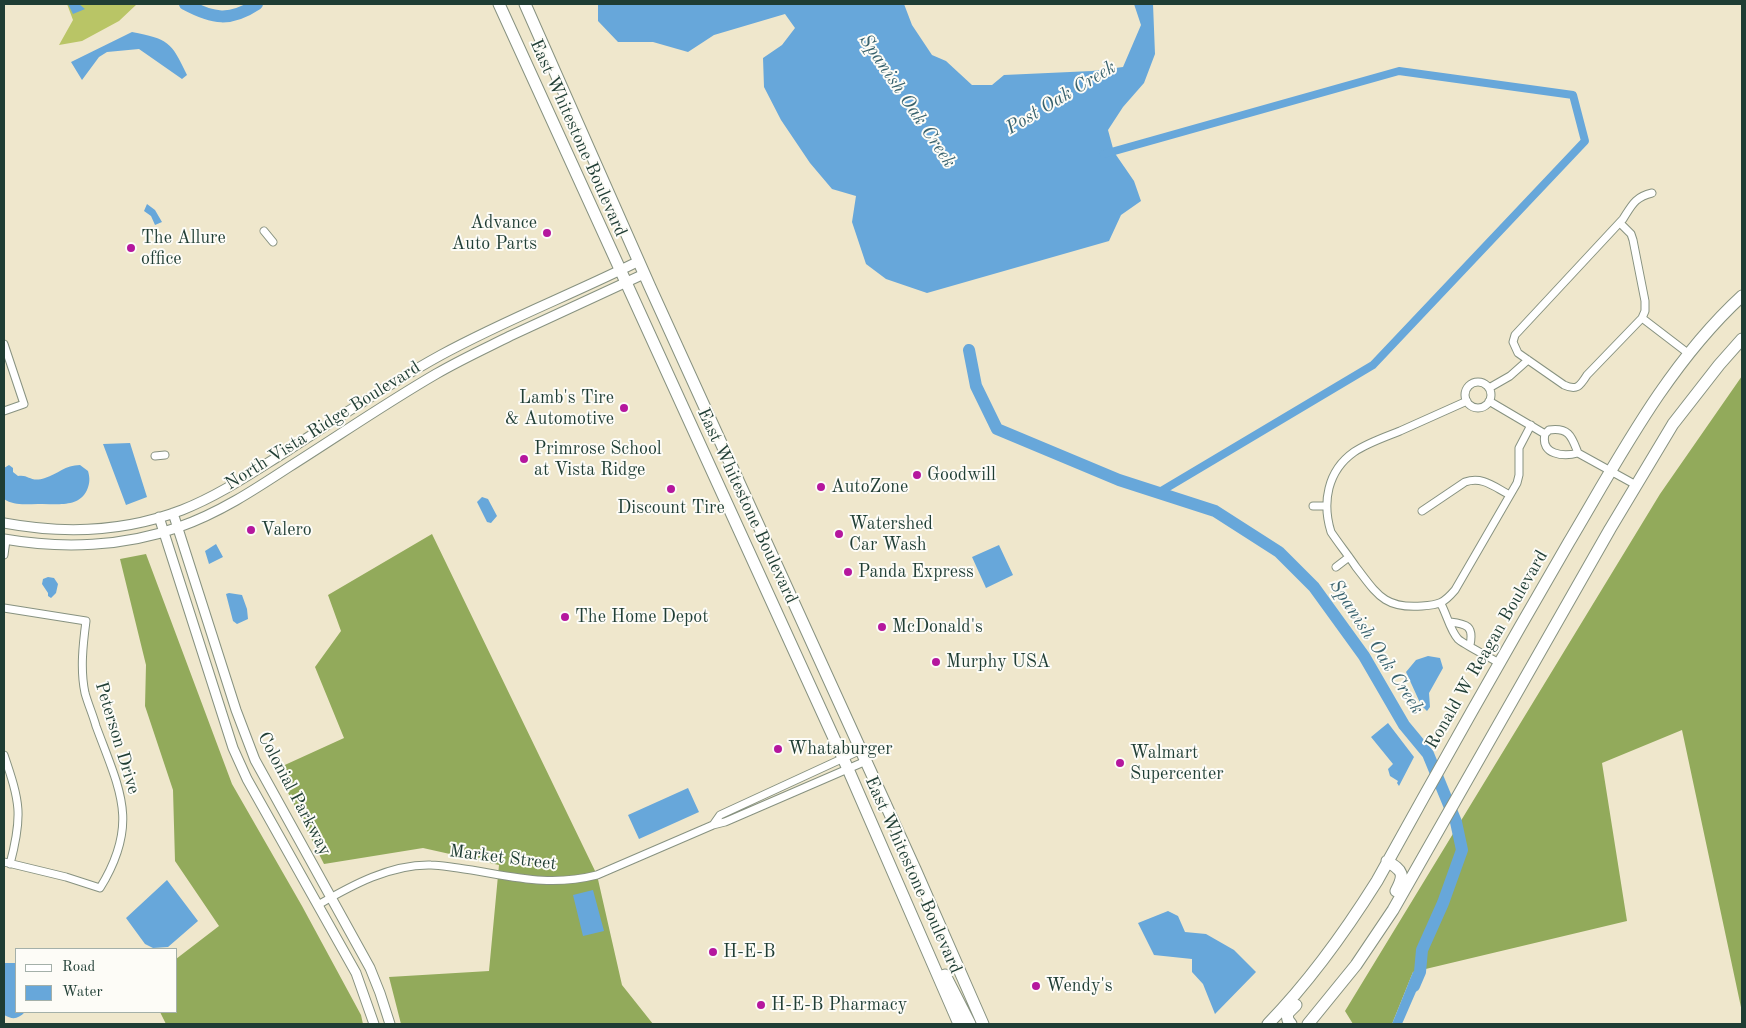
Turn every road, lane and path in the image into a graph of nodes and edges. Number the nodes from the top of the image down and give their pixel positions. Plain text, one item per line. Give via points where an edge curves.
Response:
1 (498, 4) edge
2 (525, 4) edge
3 (1652, 193) dead end
4 (1620, 222) junction
5 (264, 231) dead end
6 (273, 242) dead end
7 (639, 261) junction
8 (619, 271) junction
9 (644, 274) junction
10 (625, 283) junction
11 (1742, 296) edge
12 (1642, 318) junction
13 (1742, 339) edge
14 (4, 344) edge
15 (1689, 354) junction
16 (1528, 360) junction
17 (1489, 388) junction
18 (1467, 401) junction
19 (1489, 401) junction
20 (4, 411) edge
21 (1530, 425) junction
22 (1545, 434) junction
23 (1578, 453) junction
24 (165, 455) dead end
25 (156, 456) dead end
26 (1611, 472) junction
27 (1636, 486) junction
28 (1510, 495) junction
29 (1313, 506) dead end
30 (1326, 506) junction
31 (1422, 511) dead end
32 (173, 512) junction
33 (159, 517) junction
34 (4, 524) edge
35 (178, 527) junction
36 (164, 532) junction
37 (5, 540) edge
38 (4, 555) edge
39 (1349, 557) junction
40 (1336, 567) dead end
41 (1442, 604) junction
42 (4, 608) edge
43 (1450, 622) junction
44 (1470, 646) junction
45 (1499, 663) junction
46 (4, 755) edge
47 (863, 755) junction
48 (842, 758) junction
49 (848, 769) junction
50 (713, 825) junction
51 (1388, 862) junction
52 (7, 863) edge
53 (1377, 881) junction
54 (900, 888) junction
55 (332, 897) junction
56 (318, 905) junction
57 (1339, 987) junction
58 (374, 1024) edge
59 (390, 1024) edge
60 (960, 1024) edge
61 (970, 1024) edge
62 (982, 1024) edge
63 (1268, 1024) edge
64 (1291, 1024) edge
65 (1308, 1024) edge

1 - 8 main road, East Whitestone Boulevard
2 - 7 main road, East Whitestone Boulevard
3 - 4 street via 1637,199
4 - 12 street via 1633,240 1645,301
4 - 16 street via 1515,335 1514,347
5 - 6 street
7 - 8 street, North Vista Ridge Boulevard
7 - 9 main road, East Whitestone Boulevard
8 - 10 main road, East Whitestone Boulevard
8 - 32 street, North Vista Ridge Boulevard via 440,355 235,484
9 - 10 street, North Vista Ridge Boulevard
9 - 47 main road, East Whitestone Boulevard
10 - 35 street, North Vista Ridge Boulevard via 437,373 254,490
10 - 48 main road, East Whitestone Boulevard
11 - 15 main road, Ronald W Reagan Boulevard
12 - 15 street
12 - 16 street via 1576,387 1564,385
13 - 27 main road via 1673,424
14 - 20 street via 24,404
15 - 26 main road, Ronald W Reagan Boulevard via 1639,424
16 - 17 street
17 - 18 street via 1480,382 1471,384 1466,390
17 - 19 street
18 - 19 street via 1479,408
18 - 30 street via 1353,453 1332,478
19 - 21 street
21 - 22 street
21 - 28 street via 1519,448 1519,475
22 - 23 street via 1556,429 1567,434 1575,442
22 - 23 street via 1545,445 1555,454
23 - 26 street
24 - 25 street
26 - 27 street
26 - 45 main road, Ronald W Reagan Boulevard
27 - 57 main road via 1375,939
28 - 31 street via 1477,479 1465,482
28 - 41 street via 1455,590
29 - 30 street
30 - 39 street via 1331,532
32 - 33 street, North Vista Ridge Boulevard
32 - 35 street, Colonial Parkway
33 - 34 street, North Vista Ridge Boulevard via 131,524 75,530
33 - 36 street, Colonial Parkway
35 - 36 street, North Vista Ridge Boulevard
35 - 55 street, Colonial Parkway via 255,760
36 - 37 street, North Vista Ridge Boulevard via 94,544 36,544
36 - 56 street, Colonial Parkway via 234,748 247,779
37 - 38 street
39 - 40 street
39 - 41 street via 1377,595 1386,600 1404,606
41 - 43 street
42 - 52 street, Peterson Drive via 86,621 85,693 118,786 124,819 119,849 100,888
43 - 44 street via 1457,638
43 - 44 street via 1466,624 1471,633
44 - 45 street
45 - 51 main road, Ronald W Reagan Boulevard
46 - 52 street via 18,803 19,820 17,838
47 - 48 street, Market Street
47 - 49 street, Market Street
47 - 62 main road, East Whitestone Boulevard
48 - 49 main road, East Whitestone Boulevard
48 - 50 street, Market Street via 720,815
49 - 50 street, Market Street
49 - 54 main road, East Whitestone Boulevard
50 - 55 street, Market Street via 582,879 528,880 431,865 380,874
51 - 53 main road, Ronald W Reagan Boulevard
51 - 57 main road via 1401,870 1402,881
53 - 63 main road, Ronald W Reagan Boulevard via 1340,937 1292,999
53 - 64 main road via 1365,911 1352,931 1287,1014
54 - 60 main road, East Whitestone Boulevard
54 - 61 main road via 911,899
55 - 56 street, Market Street
55 - 59 street, Colonial Parkway via 370,968
56 - 58 street, Colonial Parkway via 356,974
57 - 65 main road

